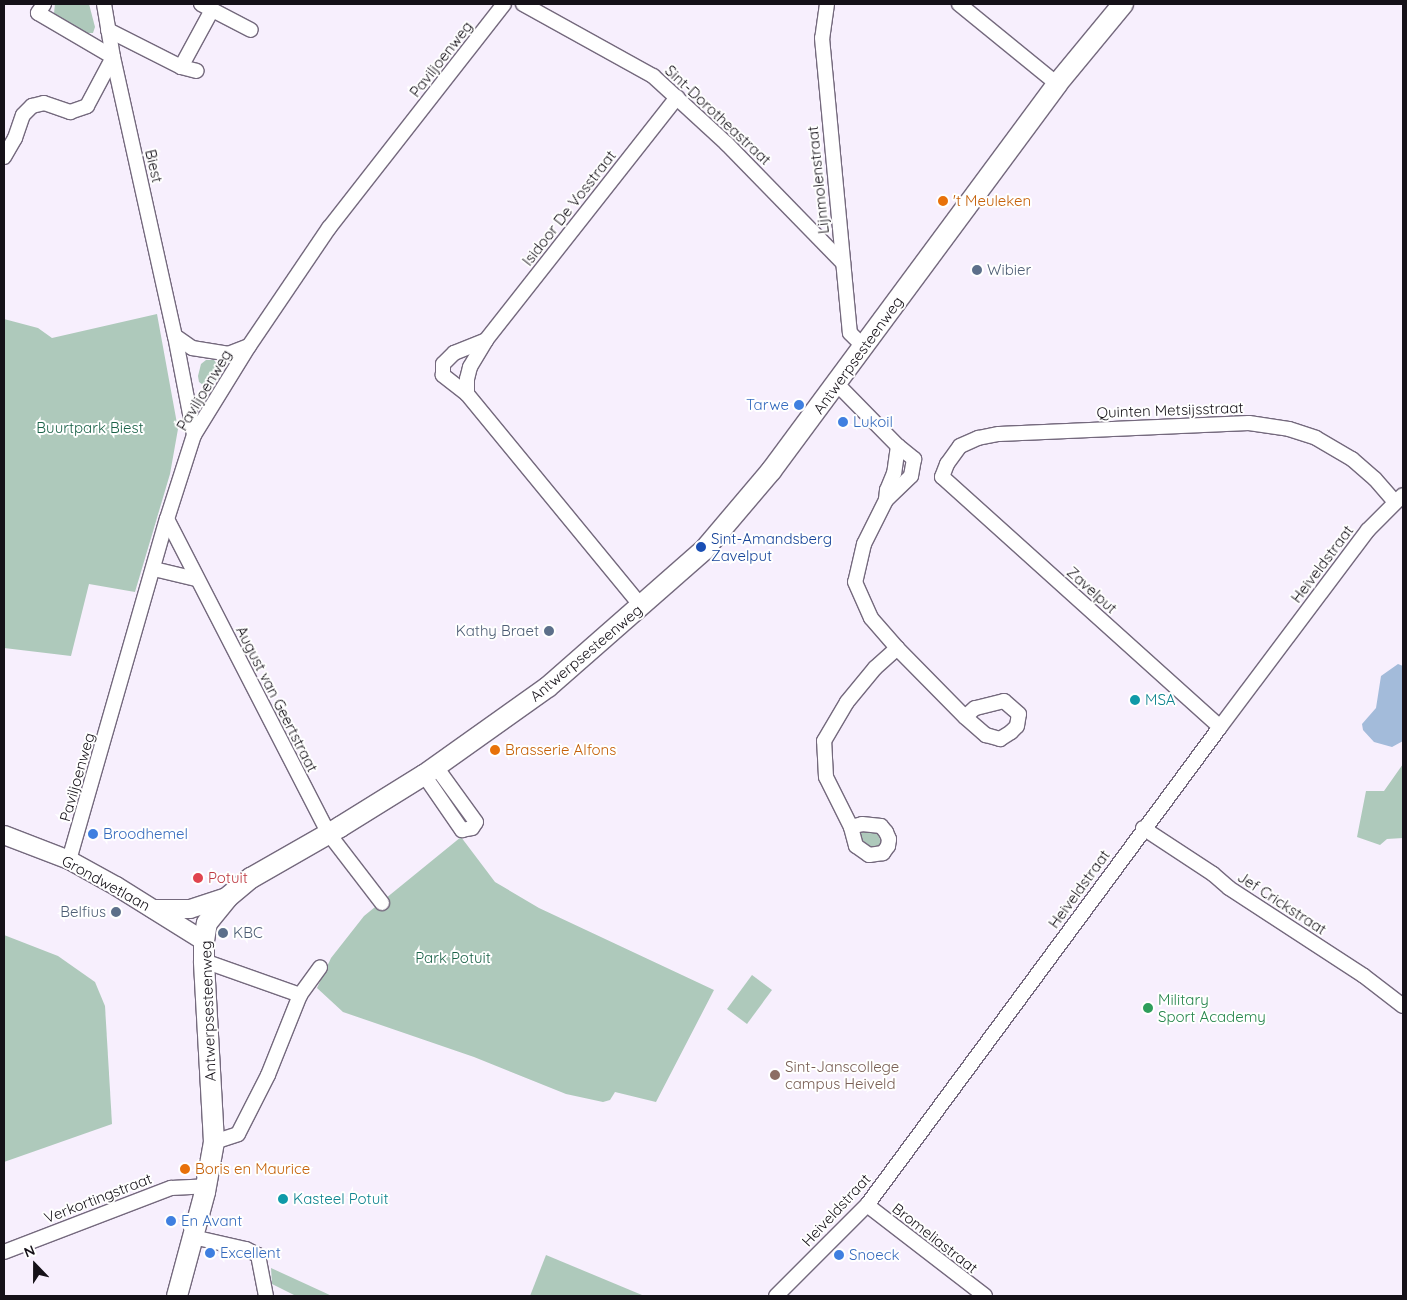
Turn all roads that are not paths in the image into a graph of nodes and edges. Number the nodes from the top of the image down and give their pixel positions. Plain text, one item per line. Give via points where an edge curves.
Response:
1 (44, 4) edge
2 (104, 4) edge
3 (504, 4) edge
4 (523, 4) edge
5 (827, 4) edge
6 (959, 4) edge
7 (1122, 4) edge
8 (206, 7) edge
9 (108, 30) junction
10 (251, 30) dead end
11 (113, 57) junction
12 (181, 67) junction
13 (197, 71) dead end
14 (1057, 84) junction
15 (677, 97) junction
16 (4, 157) edge
17 (843, 263) junction
18 (174, 336) junction
19 (486, 340) junction
20 (249, 346) junction
21 (864, 347) junction
22 (837, 384) junction
23 (467, 394) junction
24 (194, 435) junction
25 (898, 446) junction
26 (942, 477) joint
27 (1399, 499) edge
28 (886, 500) junction
29 (167, 519) junction
30 (154, 569) junction
31 (196, 579) junction
32 (642, 607) junction
33 (897, 648) junction
34 (965, 716) dead end
35 (1220, 726) junction
36 (851, 827) dead end
37 (1143, 828) junction
38 (329, 834) junction
39 (4, 835) edge
40 (69, 860) junction
41 (228, 897) junction
42 (382, 903) dead end
43 (152, 909) junction
44 (204, 951) junction
45 (320, 967) dead end
46 (300, 995) junction
47 (1403, 1006) edge
48 (214, 1142) junction
49 (206, 1186) junction
50 (866, 1205) junction
51 (193, 1237) junction
52 (4, 1252) edge
53 (177, 1296) edge
54 (266, 1296) edge
55 (776, 1296) edge
56 (984, 1296) edge

1 - 11 street via 38,13
2 - 9 street, Biest
3 - 20 street, Paviljoenweg via 329,228
4 - 15 street, Sint-Dorotheastraat via 653,76
5 - 17 street, Lijnmolenstraat via 822,38
6 - 14 street
7 - 14 main road, Antwerpsesteenweg
8 - 10 street
8 - 12 street
9 - 11 street, Biest
9 - 12 street
11 - 16 street via 87,106 70,112 44,103 32,106 23,115
11 - 18 street, Biest
12 - 13 street
14 - 21 main road, Antwerpsesteenweg
15 - 17 street, Sint-Dorotheastraat
15 - 19 street, Isidoor De Vosstraat
17 - 21 street, Lijnmolenstraat via 850,333
18 - 20 street via 192,348 228,354
18 - 24 street, Biest
19 - 23 street, Isidoor De Vosstraat via 470,367
19 - 23 street, Isidoor De Vosstraat via 454,353 443,364 443,375
20 - 24 street, Paviljoenweg
21 - 22 main road, Antwerpsesteenweg
22 - 25 street
22 - 32 main road, Antwerpsesteenweg via 771,471 704,550
23 - 32 street, Isidoor De Vosstraat
24 - 29 street, Paviljoenweg
25 - 28 street
25 - 28 street via 914,458 911,476
26 - 27 street, Quinten Metsijsstraat via 946,464 960,446 999,434 1249,423 1289,428 1316,438 1352,459
26 - 35 street, Zavelput
27 - 35 street, Heiveldstraat via 1368,530
28 - 33 street via 864,544 856,582 871,618
29 - 30 street, Paviljoenweg
29 - 31 street, August van Geertstraat
30 - 31 street
30 - 40 street, Paviljoenweg
31 - 38 street, August van Geertstraat
32 - 38 main road, Antwerpsesteenweg via 548,687 430,771
33 - 34 street
33 - 36 street via 875,668 847,702 824,741 826,777
35 - 37 street, Heiveldstraat
37 - 47 street, Jef Crickstraat via 1364,976
37 - 50 street, Heiveldstraat
38 - 41 main road, Antwerpsesteenweg via 251,878
38 - 42 street, August van Geertstraat
39 - 40 street, Grondwetlaan
40 - 43 street, Grondwetlaan
41 - 43 street via 190,909
41 - 44 main road, Antwerpsesteenweg via 208,924
43 - 44 street, Grondwetlaan
44 - 46 street via 263,982
44 - 48 main road, Antwerpsesteenweg
45 - 46 street
46 - 48 street via 268,1074 238,1134
48 - 49 main road, Antwerpsesteenweg
49 - 51 main road, Antwerpsesteenweg
49 - 52 street, Verkortingstraat via 171,1188
50 - 55 street, Heiveldstraat
50 - 56 street, Bromeliastraat
51 - 53 main road, Antwerpsesteenweg
51 - 54 street via 246,1248 258,1255

